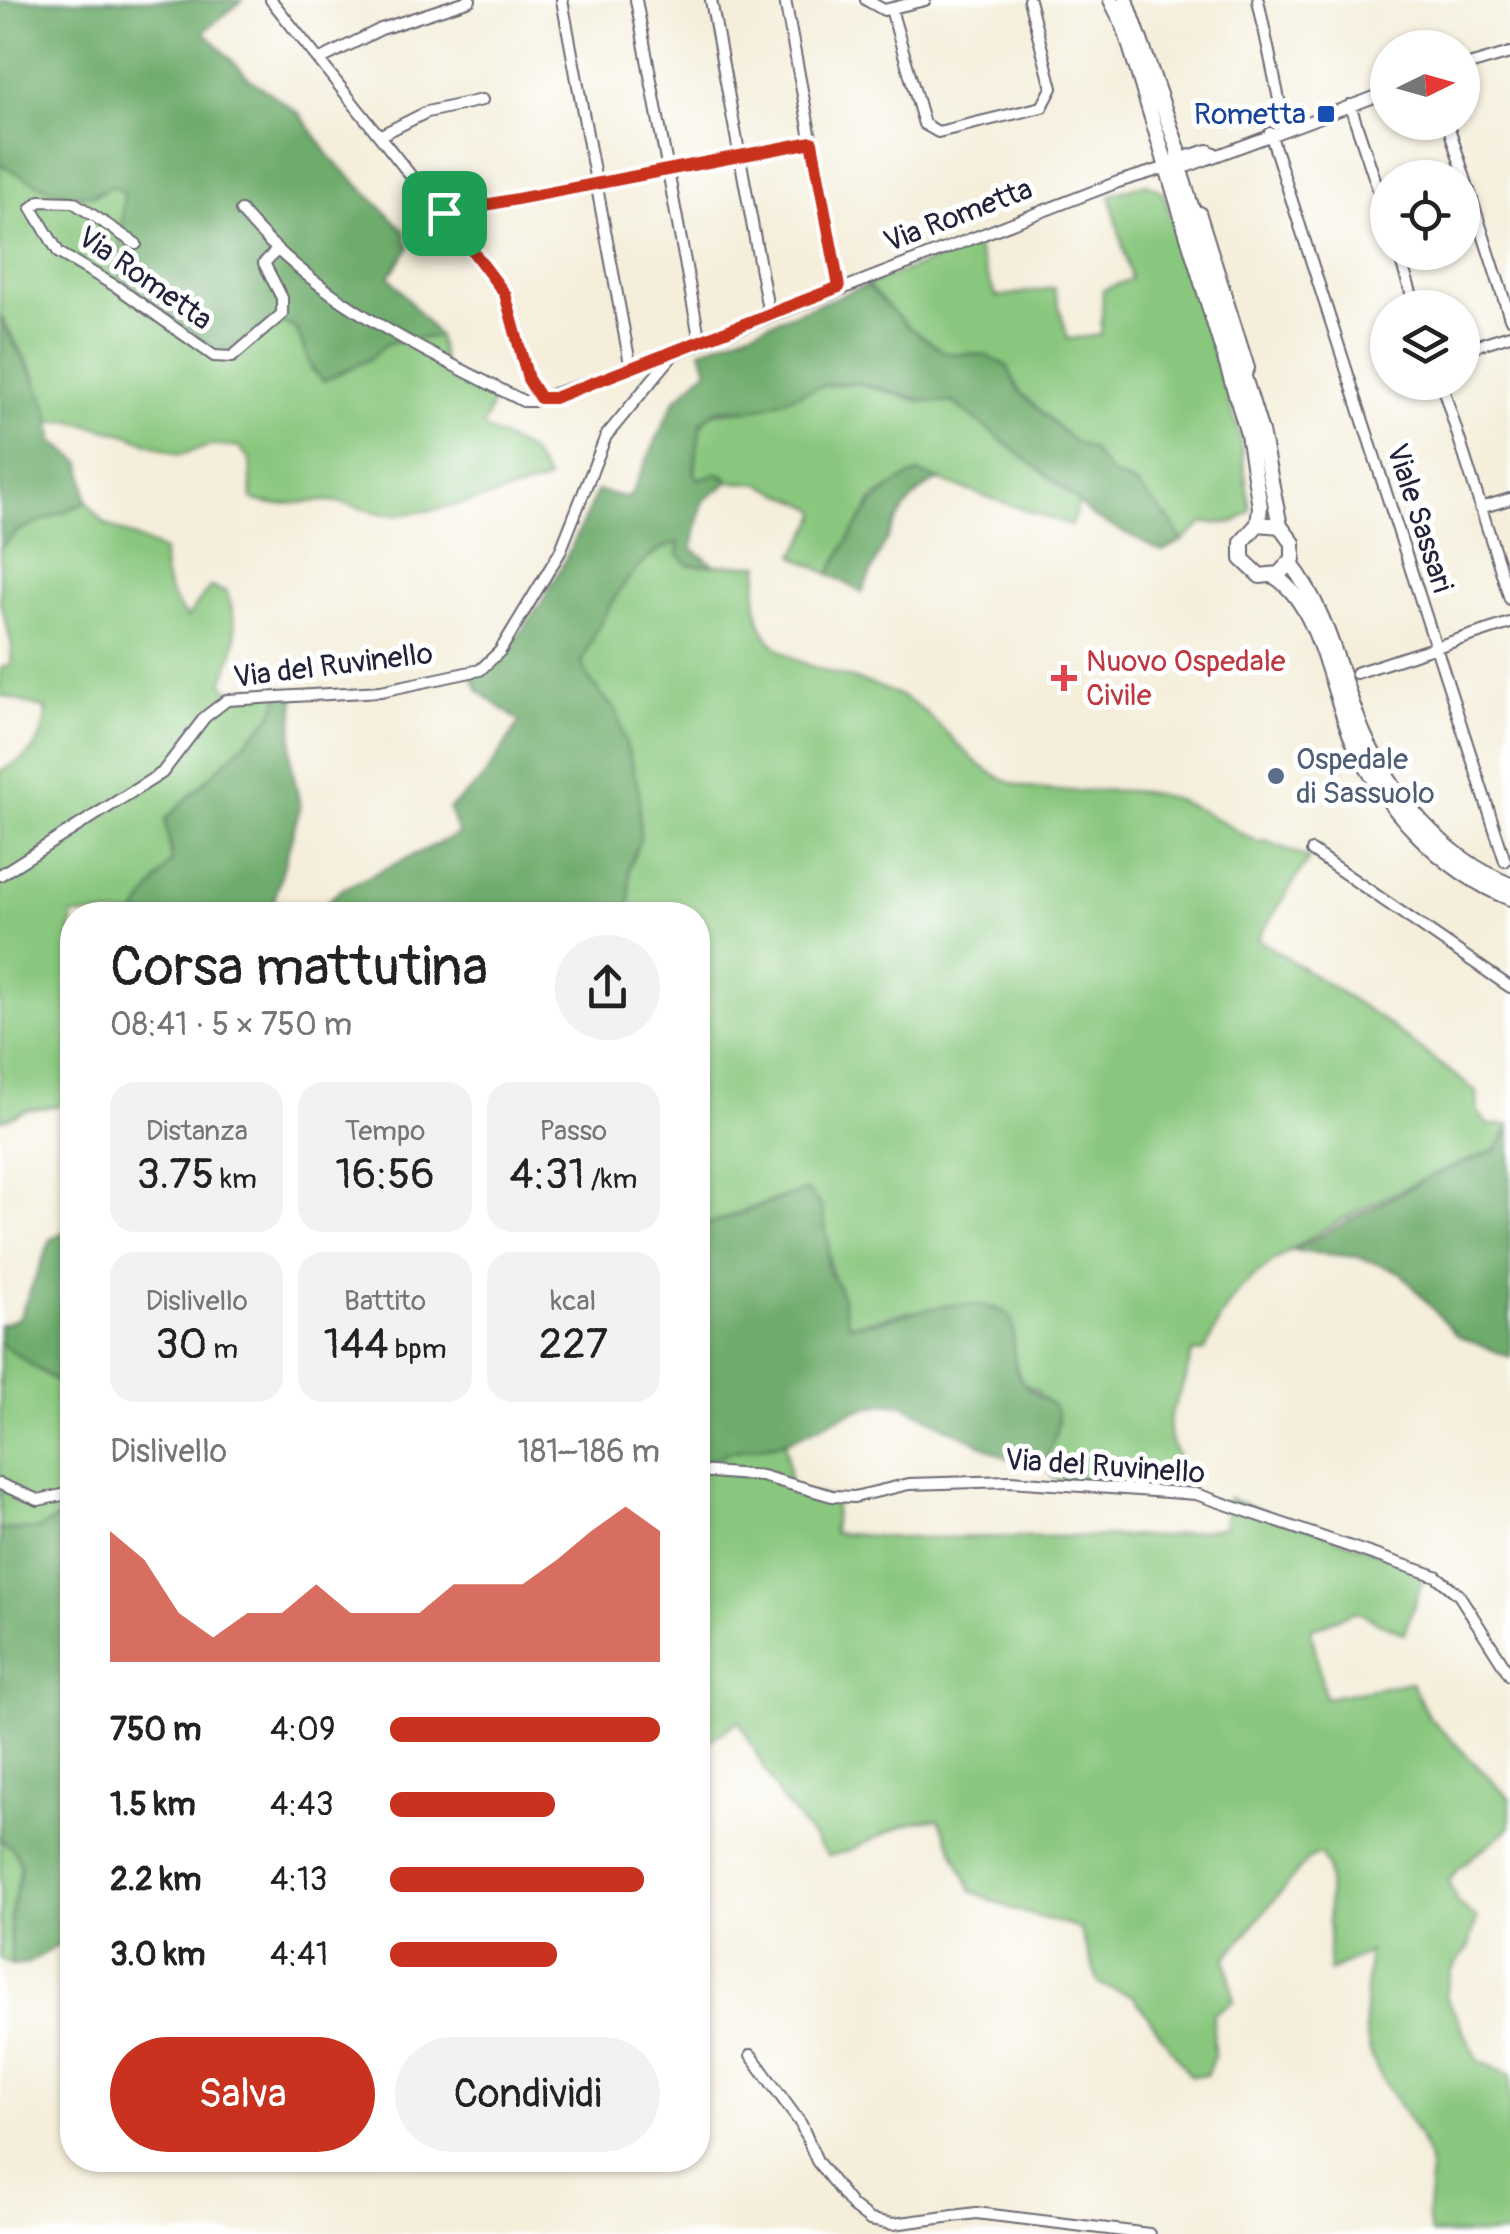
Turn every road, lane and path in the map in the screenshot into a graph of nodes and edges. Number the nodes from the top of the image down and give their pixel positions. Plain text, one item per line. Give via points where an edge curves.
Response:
1 (271, 0) edge
2 (470, 0) edge
3 (562, 0) edge
4 (636, 0) edge
5 (711, 0) edge
6 (786, 0) edge
7 (866, 0) edge
8 (925, 0) edge
9 (1029, 0) edge
10 (1111, 0) edge
11 (1126, 0) edge
12 (1258, 0) edge
13 (891, 8) junction
14 (1510, 53) edge
15 (321, 60) junction
16 (1480, 62) edge
17 (1370, 98) edge
18 (482, 100) dead end
19 (1350, 105) junction
20 (1286, 128) junction
21 (1270, 133) junction
22 (381, 134) junction
23 (1453, 140) edge
24 (812, 142) junction
25 (740, 156) junction
26 (1176, 166) junction
27 (1370, 166) edge
28 (668, 169) junction
29 (596, 182) junction
30 (242, 211) dead end
31 (444, 213) junction
32 (136, 244) dead end
33 (275, 252) junction
34 (839, 287) junction
35 (769, 315) junction
36 (1510, 318) edge
37 (1510, 335) edge
38 (700, 342) junction
39 (1480, 344) edge
40 (674, 354) junction
41 (631, 369) junction
42 (540, 398) junction
43 (1446, 400) edge
44 (1510, 499) edge
45 (1480, 508) junction
46 (1258, 524) junction
47 (1280, 526) junction
48 (1290, 564) junction
49 (1274, 576) junction
50 (1510, 598) edge
51 (1510, 623) edge
52 (1436, 647) junction
53 (1356, 673) dead end
54 (1312, 851) dead end
55 (1505, 861) dead end
56 (0, 875) edge
57 (1510, 885) edge
58 (1510, 898) edge
59 (1510, 987) edge
60 (710, 1472) edge
61 (0, 1484) edge
62 (60, 1496) edge
63 (1510, 1675) edge
64 (751, 2054) dead end
65 (1148, 2234) edge

1 - 15 street
2 - 15 street via 381,29
3 - 29 street
4 - 28 street
5 - 25 street
6 - 24 street
7 - 13 street
8 - 13 street
9 - 13 street via 1050,100 938,132 924,124
10 - 26 main road
11 - 26 main road via 1178,150
12 - 20 street
14 - 16 street
15 - 22 street
17 - 19 street, Via Rometta
18 - 22 street via 427,112
19 - 20 street, Via Rometta
19 - 27 street
20 - 21 street, Via Rometta
21 - 26 street, Via Rometta via 1184,157
21 - 52 street, Viale Sassari
22 - 31 street
23 - 36 street
24 - 25 street
24 - 34 street
25 - 28 street
25 - 35 street
26 - 34 street, Via Rometta
26 - 46 main road via 1248,434
26 - 47 main road via 1261,432
28 - 29 street
28 - 38 street
29 - 31 street
29 - 41 street
30 - 33 street, Via Rometta
31 - 42 street via 505,294 528,379
32 - 33 street, Via Rometta via 73,202 40,201 32,208 60,253 214,356 232,356 282,314 282,298 264,263
33 - 42 street, Via Rometta via 346,308 523,401
34 - 35 street, Via Rometta
35 - 38 street, Via Rometta
37 - 39 street
38 - 40 street, Via Rometta
40 - 41 street, Via Rometta
40 - 56 street, Via del Ruvinello via 606,436 560,552 500,651 480,670 381,691 226,700 162,774
41 - 42 street, Via Rometta
43 - 45 street
44 - 45 street
45 - 50 street
46 - 47 main road
46 - 49 main road via 1244,536 1242,559 1254,573
47 - 48 main road via 1294,543
48 - 49 main road
48 - 57 main road via 1313,594 1386,776 1452,850
49 - 58 main road via 1300,598 1352,738 1384,794 1447,861
51 - 52 street
52 - 53 street
52 - 55 street, Viale Sassari
54 - 59 street
60 - 63 street, Via del Ruvinello via 762,1476 854,1498 909,1484 1010,1481 1214,1498 1436,1576 1459,1595
61 - 62 street via 38,1500
64 - 65 street via 801,2124 817,2160 870,2220 894,2224 976,2213

